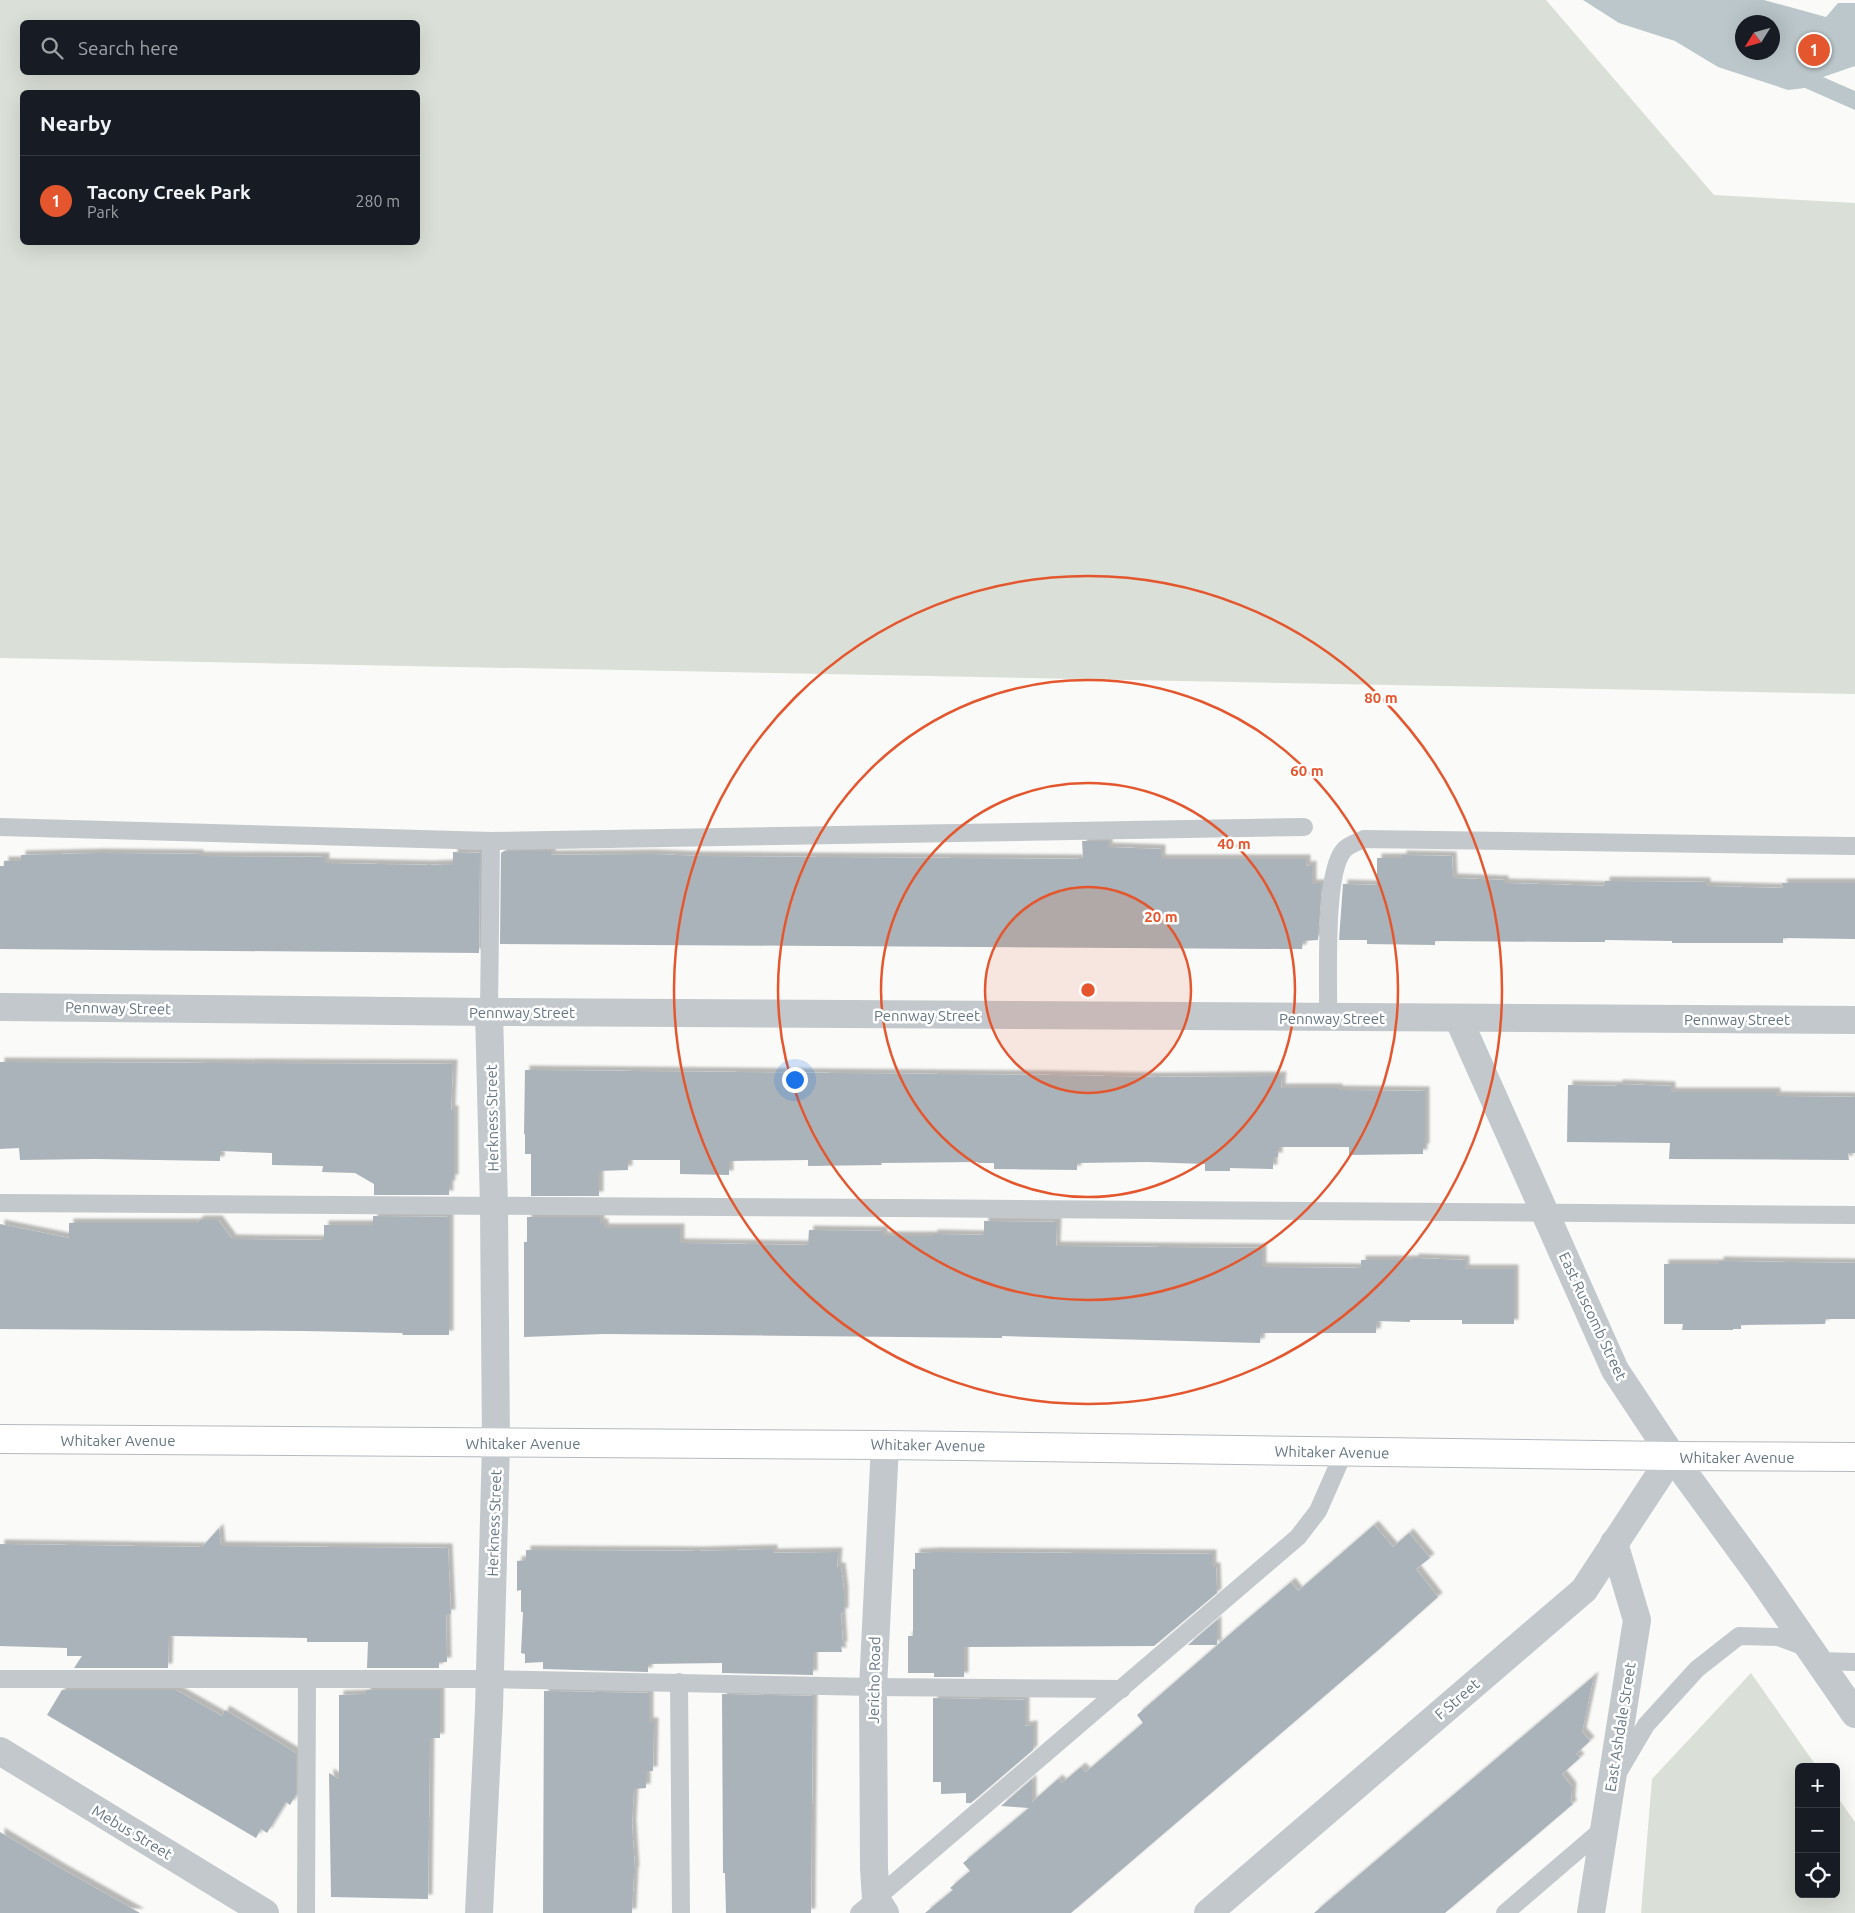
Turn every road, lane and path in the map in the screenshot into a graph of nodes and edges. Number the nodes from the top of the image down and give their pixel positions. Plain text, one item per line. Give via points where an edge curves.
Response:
1 (0, 827) edge
2 (1304, 827) dead end
3 (490, 841) junction
4 (1855, 846) edge
5 (0, 1007) edge
6 (489, 1012) junction
7 (1328, 1018) junction
8 (1458, 1018) junction
9 (1855, 1020) edge
10 (0, 1203) edge
11 (494, 1207) junction
12 (1544, 1211) junction
13 (1855, 1215) edge
14 (0, 1439) edge
15 (496, 1443) junction
16 (885, 1445) junction
17 (1344, 1452) junction
18 (1672, 1456) junction
19 (1855, 1457) edge
20 (1614, 1543) junction
21 (1814, 1654) junction
22 (1855, 1662) edge
23 (0, 1679) edge
24 (307, 1679) junction
25 (490, 1679) junction
26 (679, 1682) junction
27 (873, 1687) junction
28 (1122, 1689) junction
29 (1855, 1714) edge
30 (0, 1752) edge
31 (1610, 1787) junction
32 (1604, 1828) junction
33 (873, 1908) edge
34 (265, 1913) edge
35 (306, 1913) edge
36 (479, 1913) edge
37 (681, 1913) edge
38 (1208, 1913) edge
39 (1504, 1913) edge
40 (1591, 1913) edge

1 - 3 lane
2 - 3 lane
3 - 6 lane
4 - 7 lane via 1364,839 1344,849 1334,869 1330,891
5 - 6 street, Pennway Street
6 - 7 street, Pennway Street
6 - 11 street, Herkness Street
7 - 8 street, Pennway Street
8 - 9 street, Pennway Street
8 - 12 street, East Ruscomb Street
10 - 11 lane
11 - 12 lane
11 - 15 street, Herkness Street
12 - 13 lane
12 - 18 street, East Ruscomb Street via 1615,1370
14 - 15 main road, Whitaker Avenue
15 - 16 main road, Whitaker Avenue
15 - 25 street, Herkness Street
16 - 17 main road, Whitaker Avenue
16 - 27 street, Jericho Road
17 - 18 main road, Whitaker Avenue
17 - 28 lane via 1318,1511 1298,1537
18 - 19 main road, Whitaker Avenue
18 - 20 street, F Street
18 - 21 street, East Ruscomb Street
20 - 31 street, East Ashdale Street via 1637,1620
20 - 38 street, F Street via 1584,1590
21 - 22 lane
21 - 29 street, East Ruscomb Street
21 - 31 lane via 1778,1637 1739,1636 1696,1669 1646,1725
23 - 24 lane
24 - 25 lane
24 - 35 lane
25 - 26 lane
25 - 36 street, Herkness Street
26 - 27 lane
26 - 37 lane
27 - 28 lane
27 - 33 street, Jericho Road
28 - 33 lane
30 - 34 street, Mebus Street
31 - 32 street, East Ashdale Street
32 - 39 lane
32 - 40 street, East Ashdale Street

